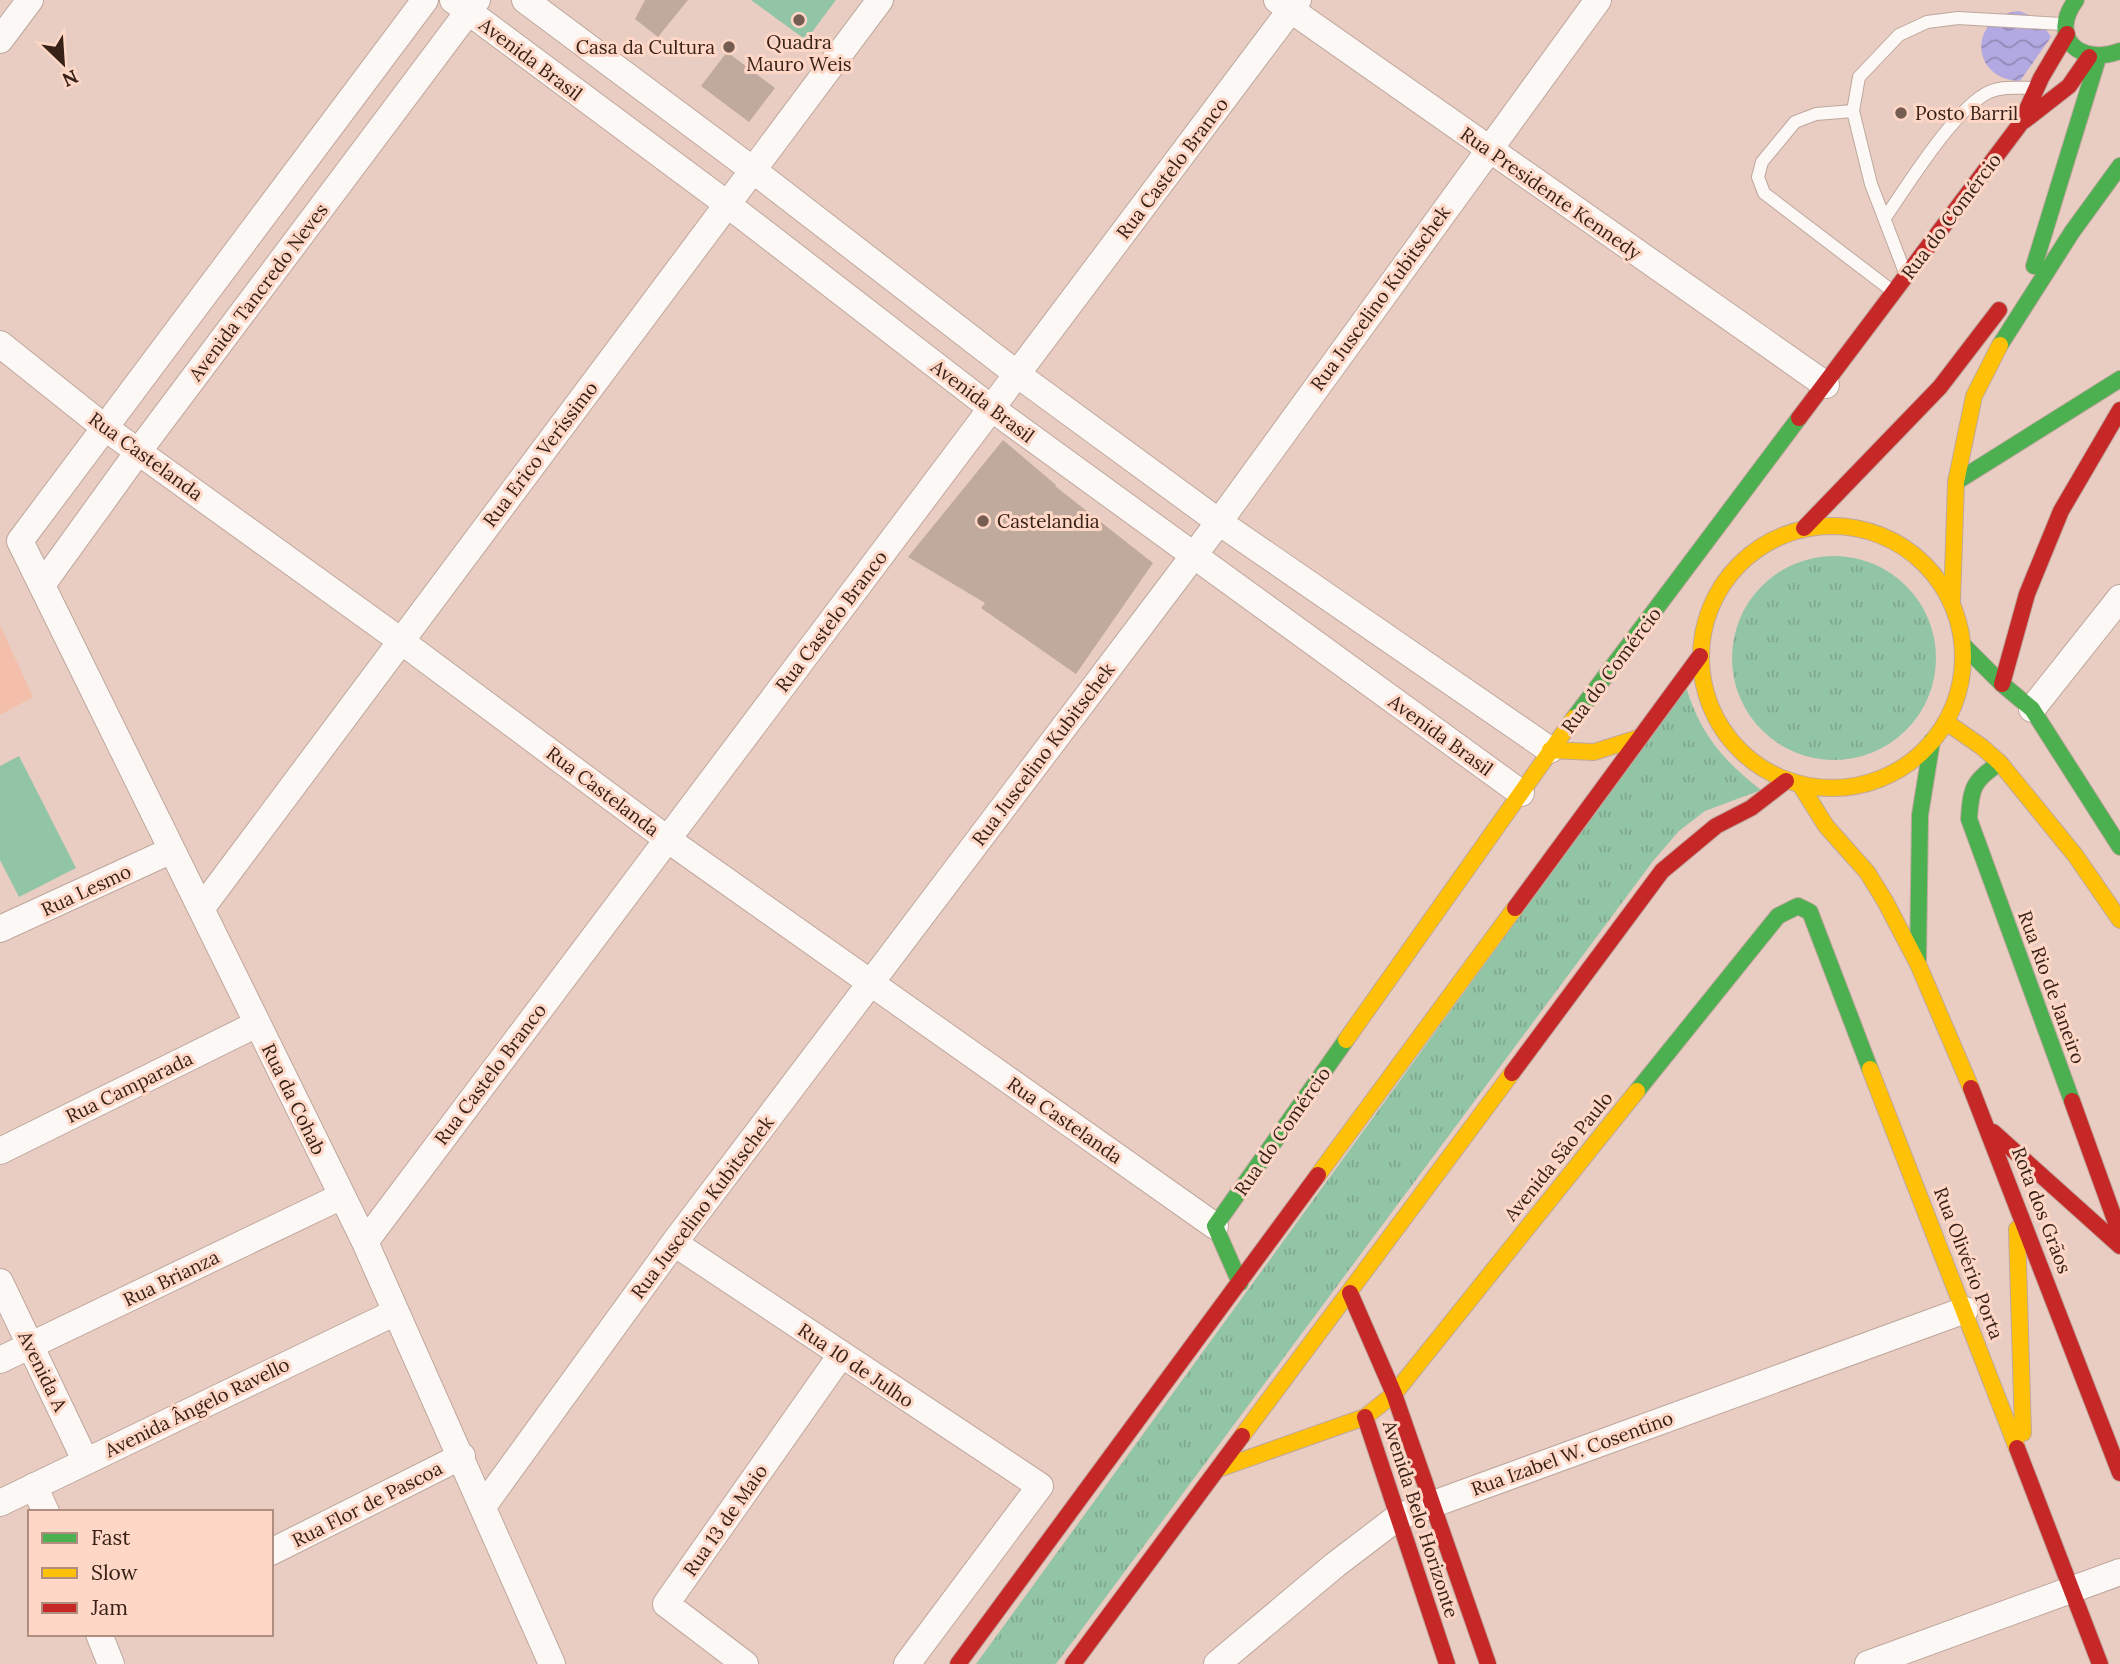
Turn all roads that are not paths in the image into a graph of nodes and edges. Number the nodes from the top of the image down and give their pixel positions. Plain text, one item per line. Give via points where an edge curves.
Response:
1 (30, 0) edge
2 (425, 0) edge
3 (526, 0) edge
4 (880, 0) edge
5 (1598, 0) edge
6 (1288, 3) edge
7 (466, 4) edge
8 (2065, 14) edge
9 (0, 40) edge
10 (2120, 51) edge
11 (2093, 57) junction
12 (2036, 88) junction
13 (1853, 111) junction
14 (2021, 123) junction
15 (1488, 150) junction
16 (2120, 166) edge
17 (753, 170) junction
18 (727, 204) junction
19 (1885, 218) junction
20 (2072, 232) junction
21 (2034, 266) junction
22 (1906, 277) junction
23 (1893, 291) junction
24 (0, 344) edge
25 (1017, 373) junction
26 (2120, 379) edge
27 (1826, 385) junction
28 (991, 408) junction
29 (2120, 410) edge
30 (104, 427) junction
31 (138, 452) junction
32 (1956, 482) junction
33 (1219, 522) junction
34 (1804, 528) junction
35 (1193, 556) junction
36 (41, 585) junction
37 (2120, 597) edge
38 (1952, 603) junction
39 (401, 641) junction
40 (1964, 646) junction
41 (1700, 656) junction
42 (2002, 684) junction
43 (2032, 709) junction
44 (1946, 722) junction
45 (1638, 738) junction
46 (1932, 741) junction
47 (1550, 750) junction
48 (2000, 763) junction
49 (1794, 784) junction
50 (1521, 793) junction
51 (2116, 834) edge
52 (667, 839) junction
53 (172, 850) junction
54 (2075, 855) junction
55 (201, 909) junction
56 (1778, 916) joint
57 (2120, 920) edge
58 (0, 929) edge
59 (1918, 964) junction
60 (870, 982) junction
61 (257, 1024) junction
62 (1988, 1128) junction
63 (0, 1151) edge
64 (342, 1196) junction
65 (2016, 1200) junction
66 (2117, 1216) edge
67 (1215, 1226) junction
68 (365, 1242) junction
69 (674, 1243) junction
70 (2120, 1246) edge
71 (0, 1282) edge
72 (1240, 1283) junction
73 (1350, 1293) junction
74 (1965, 1310) junction
75 (396, 1312) junction
76 (31, 1346) junction
77 (841, 1355) junction
78 (0, 1360) edge
79 (1394, 1394) junction
80 (1365, 1417) junction
81 (462, 1456) junction
82 (85, 1460) junction
83 (2024, 1464) junction
84 (1218, 1469) junction
85 (2120, 1473) edge
86 (34, 1486) junction
87 (0, 1503) edge
88 (1432, 1504) junction
89 (484, 1505) junction
90 (45, 1510) edge
91 (1398, 1517) junction
92 (273, 1551) edge
93 (2120, 1572) edge
94 (2073, 1590) junction
95 (100, 1636) edge
96 (111, 1664) edge
97 (552, 1664) edge
98 (745, 1664) edge
99 (907, 1664) edge
100 (958, 1664) edge
101 (1073, 1664) edge
102 (1217, 1664) edge
103 (1447, 1664) edge
104 (1488, 1664) edge
105 (1868, 1664) edge
106 (2100, 1664) edge

1 - 9 street
2 - 30 street
3 - 17 street
4 - 17 street, Rua Erico Veríssimo
5 - 15 street, Rua Juscelino Kubitschek
6 - 15 street, Rua Presidente Kennedy
6 - 25 street, Rua Castelo Branco
7 - 18 street, Avenida Brasil
7 - 31 street, Avenida Tancredo Neves
8 - 11 main road via 2071,44
8 - 12 main road, Rua do Comércio
8 - 13 lane via 1927,22 1899,35 1859,76
10 - 11 main road
11 - 14 main road, Rua do Comércio via 2069,86
11 - 21 main road
12 - 14 main road, Rua do Comércio
12 - 19 lane via 2007,88 1973,102 1927,156
13 - 19 lane via 1871,184
13 - 23 lane via 1816,114 1795,122 1762,162 1758,177 1764,193
14 - 22 main road, Rua do Comércio
15 - 27 street, Rua Presidente Kennedy
15 - 33 street, Rua Juscelino Kubitschek
16 - 20 main road
17 - 18 street, Rua Erico Veríssimo
17 - 25 street
18 - 28 street, Avenida Brasil
18 - 39 street, Rua Erico Veríssimo
19 - 22 lane
20 - 21 main road
20 - 32 main road via 2001,342 1974,396
21 - 34 main road via 1940,387
22 - 23 main road, Rua do Comércio
23 - 27 main road, Rua do Comércio
24 - 30 street, Rua Castelanda
25 - 28 street, Rua Castelo Branco
25 - 33 street
26 - 32 main road
27 - 47 main road, Rua do Comércio
28 - 35 street, Avenida Brasil
28 - 52 street, Rua Castelo Branco
29 - 42 main road via 2061,511 2027,594
30 - 31 street, Rua Castelanda
30 - 36 street, Rua da Cohab via 20,541
31 - 36 street, Avenida Tancredo Neves
31 - 39 street, Rua Castelanda
32 - 38 main road
33 - 35 street, Rua Juscelino Kubitschek
33 - 47 street
34 - 38 main road via 1849,526 1892,539 1928,565
34 - 41 main road via 1762,545 1729,574 1707,612
35 - 50 street, Avenida Brasil
35 - 60 street, Rua Juscelino Kubitschek
36 - 53 street, Rua da Cohab
37 - 43 street
38 - 40 main road
39 - 52 street, Rua Castelanda
39 - 55 street, Rua Erico Veríssimo
40 - 42 main road
40 - 44 main road via 1960,685
41 - 45 main road
41 - 49 main road via 1706,696 1725,734 1754,763
42 - 43 main road
43 - 51 main road
44 - 46 main road
44 - 48 main road
45 - 47 main road via 1594,752
45 - 72 main road
46 - 49 main road via 1904,766 1870,782 1833,788
46 - 59 main road, Rota dos Grãos via 1920,815
47 - 50 main road, Rua do Comércio
48 - 54 main road
48 - 66 main road, Rua Rio de Janeiro via 1971,789 1969,819
49 - 59 main road, Rota dos Grãos via 1867,872
49 - 73 main road via 1716,826 1662,870
50 - 67 main road, Rua do Comércio
51 - 54 street
52 - 60 street, Rua Castelanda
52 - 68 street, Rua Castelo Branco
53 - 55 street, Rua da Cohab
53 - 58 street, Rua Lesmo
54 - 57 main road
55 - 61 street, Rua da Cohab
56 - 74 main road, Rua Olivério Porta via 1798,906 1810,912
56 - 79 main road, Avenida São Paulo
59 - 62 main road, Rota dos Grãos
60 - 67 street, Rua Castelanda
60 - 69 street, Rua Juscelino Kubitschek
61 - 63 street, Rua Camparada
61 - 64 street, Rua da Cohab
62 - 65 main road, Rota dos Grãos
62 - 70 main road
64 - 68 street, Rua da Cohab
64 - 76 street, Rua Brianza
65 - 83 main road
65 - 85 main road, Rota dos Grãos
67 - 72 main road
68 - 75 street, Rua da Cohab
69 - 77 street, Rua 10 de Julho
69 - 89 street, Rua Juscelino Kubitschek
71 - 76 street, Avenida A
72 - 100 main road
73 - 79 main road, Avenida Belo Horizonte
73 - 84 main road
74 - 83 main road, Rua Olivério Porta
74 - 88 street, Rua Izabel W. Cosentino
75 - 81 street, Rua da Cohab
75 - 82 street, Avenida Ângelo Ravello
76 - 78 street, Rua Brianza
76 - 82 street, Avenida A
77 - 98 street, Rua 13 de Maio via 666,1604
77 - 99 street, Rua 10 de Julho via 1040,1486
79 - 80 main road, Avenida São Paulo
79 - 88 main road, Avenida Belo Horizonte
80 - 84 main road, Avenida Belo Horizonte
80 - 91 main road, Avenida Belo Horizonte
81 - 89 street, Rua da Cohab
81 - 92 street, Rua Flor de Pascoa
82 - 86 street, Avenida Ângelo Ravello
83 - 94 main road, Rua Olivério Porta
84 - 101 main road
86 - 87 street, Avenida Ângelo Ravello
86 - 90 street
88 - 91 street, Rua Izabel W. Cosentino
88 - 104 main road, Avenida Belo Horizonte
89 - 97 street, Rua da Cohab
91 - 102 street, Rua Izabel W. Cosentino
91 - 103 main road, Avenida Belo Horizonte
93 - 94 street
94 - 105 street
94 - 106 main road, Rua Olivério Porta
95 - 96 street

